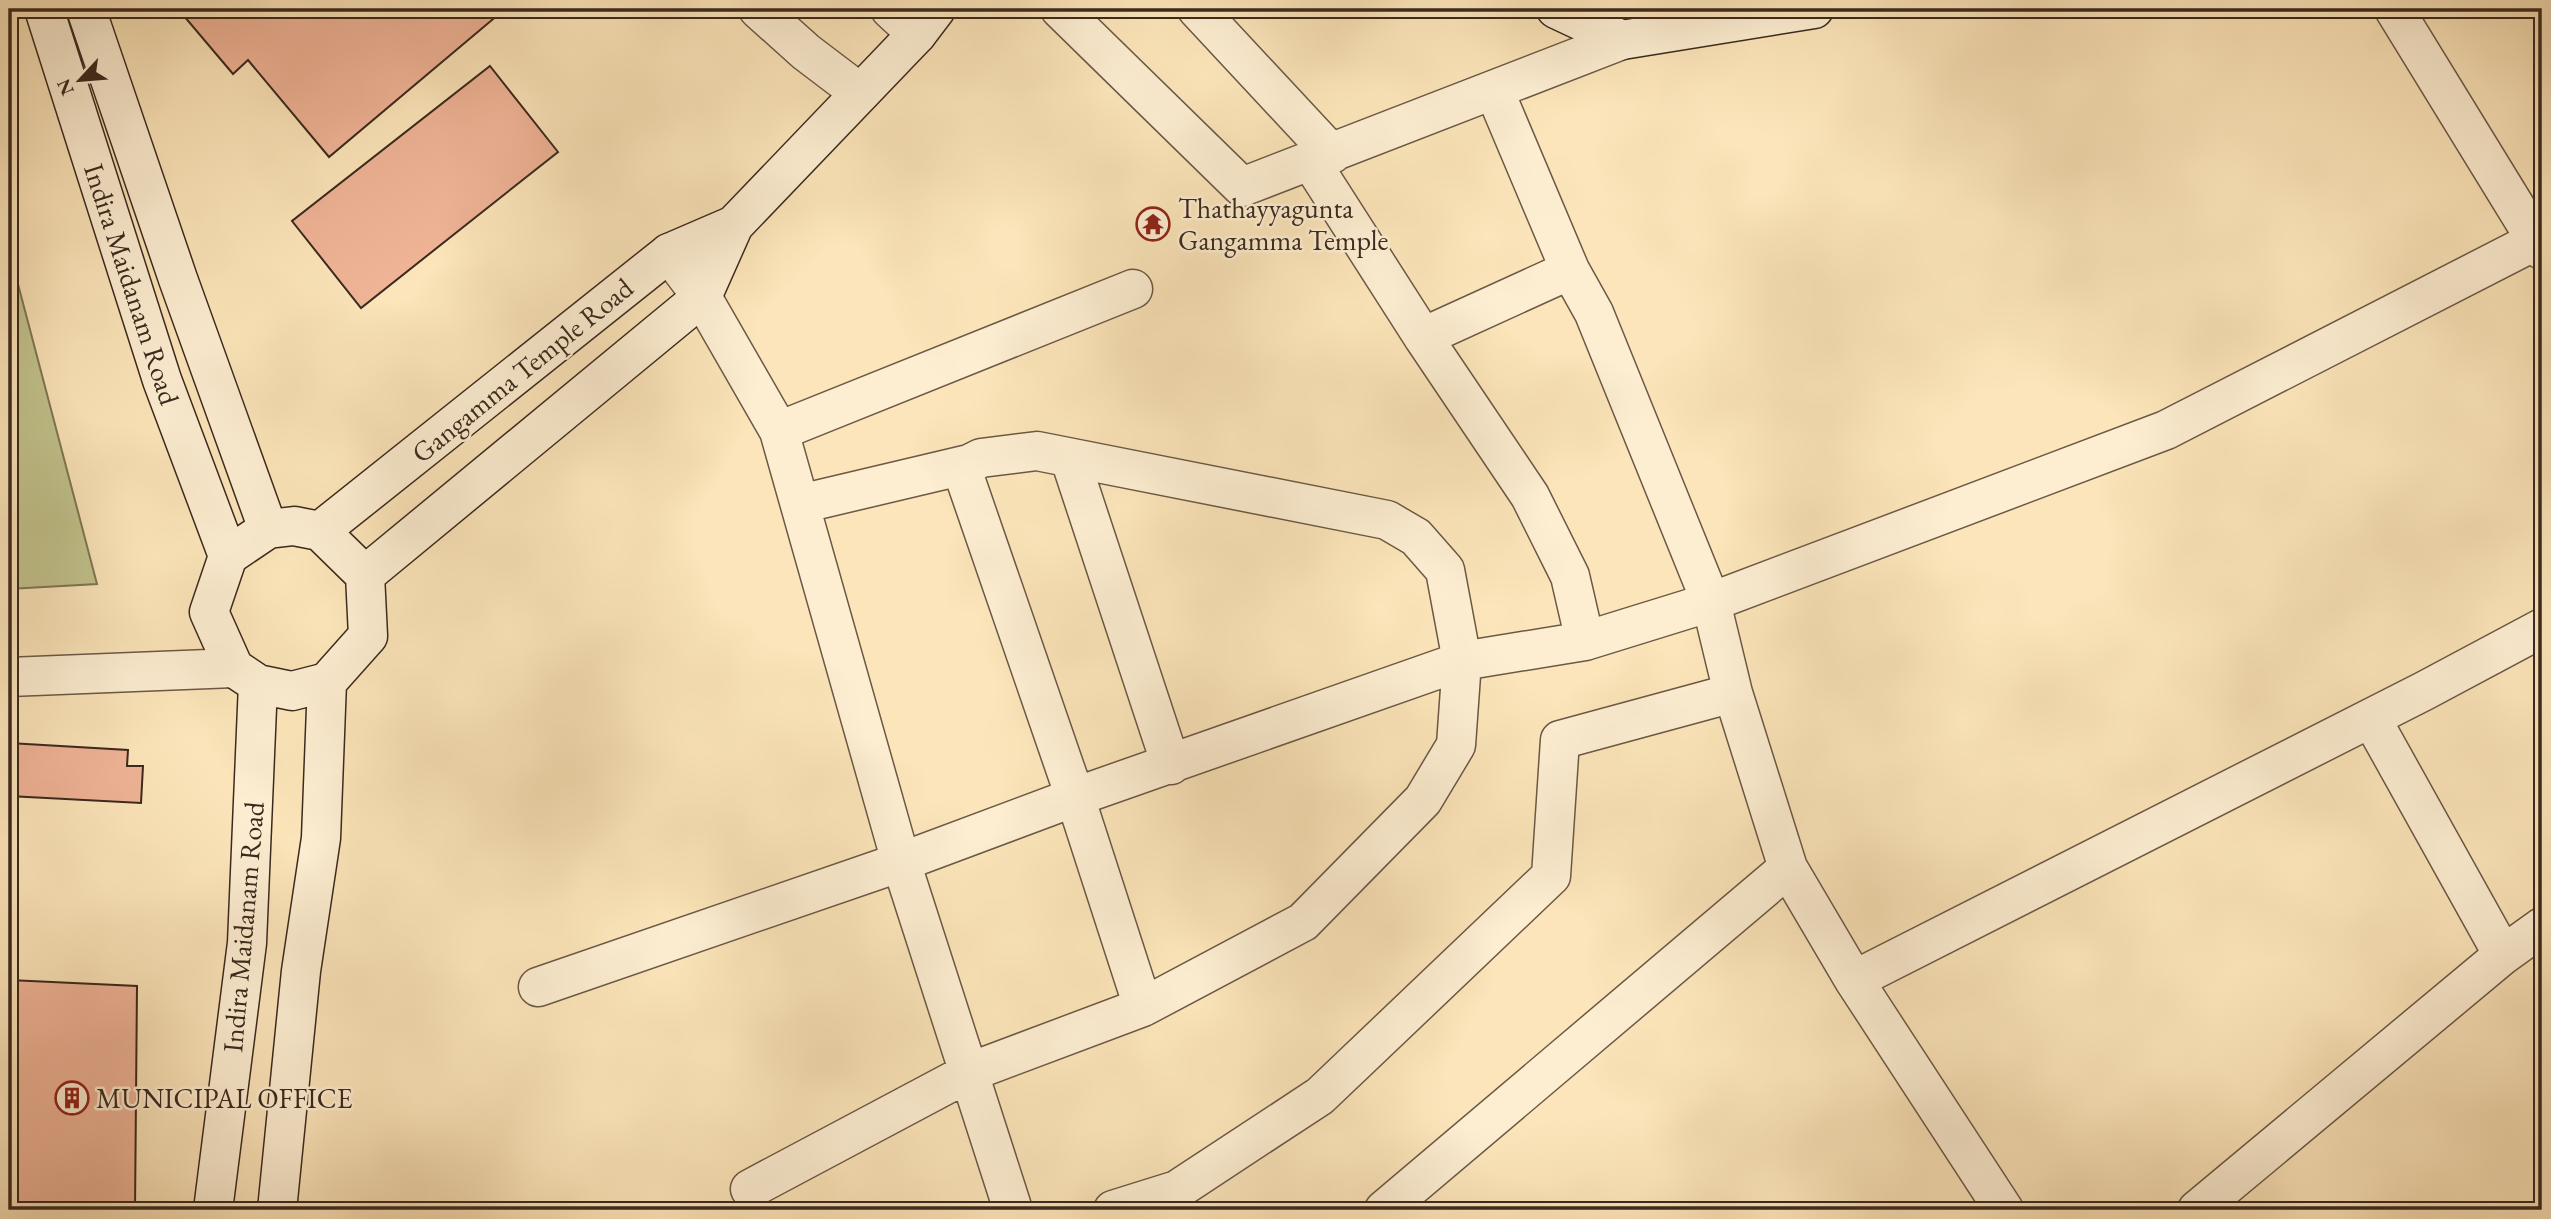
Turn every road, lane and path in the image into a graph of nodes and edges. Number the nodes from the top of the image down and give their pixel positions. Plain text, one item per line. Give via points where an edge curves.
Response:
1 (44, 9) edge
2 (86, 9) edge
3 (758, 9) edge
4 (1060, 9) edge
5 (1197, 9) edge
6 (1556, 9) edge
7 (1815, 9) edge
8 (2394, 9) edge
9 (914, 17) edge
10 (1622, 40) junction
11 (1494, 90) junction
12 (860, 93) junction
13 (1322, 158) junction
14 (734, 225) junction
15 (2539, 246) edge
16 (669, 253) junction
17 (1570, 270) junction
18 (1133, 289) dead end
19 (702, 297) junction
20 (1423, 337) junction
21 (779, 431) junction
22 (1070, 458) junction
23 (970, 464) junction
24 (800, 504) junction
25 (268, 530) junction
26 (320, 531) junction
27 (228, 556) junction
28 (365, 575) junction
29 (1711, 601) junction
30 (2542, 628) edge
31 (1585, 642) junction
32 (1462, 661) junction
33 (246, 676) junction
34 (9, 677) edge
35 (327, 682) junction
36 (1733, 693) junction
37 (2371, 718) junction
38 (1171, 765) junction
39 (1075, 797) junction
40 (901, 862) junction
41 (1788, 867) junction
42 (2542, 927) edge
43 (2503, 955) junction
44 (1854, 980) junction
45 (538, 987) dead end
46 (1143, 1007) junction
47 (970, 1072) junction
48 (750, 1189) dead end
49 (213, 1210) edge
50 (277, 1210) edge
51 (1013, 1210) edge
52 (1113, 1210) edge
53 (1384, 1210) edge
54 (2004, 1210) edge
55 (2197, 1210) edge

1 - 27 street, Indira Maidanam Road via 162,380
2 - 25 street
3 - 12 street
4 - 13 street via 1242,187
5 - 13 street
6 - 10 street
7 - 10 street
8 - 15 street
9 - 12 street, Gangamma Temple Road
10 - 11 street
11 - 13 street
11 - 17 street
12 - 14 street, Gangamma Temple Road
13 - 20 street
14 - 16 street, Gangamma Temple Road
14 - 19 street, Gangamma Temple Road
15 - 29 street via 2166,430
16 - 19 street
16 - 26 street, Gangamma Temple Road
17 - 20 street
17 - 29 street via 1594,313
18 - 21 street
19 - 21 street
19 - 28 street, Gangamma Temple Road
20 - 31 street via 1530,496 1570,576
21 - 24 street
22 - 23 street via 1037,451 981,458
22 - 32 street via 1387,520 1416,537 1445,570
22 - 38 street
23 - 24 street
23 - 39 street via 965,478
24 - 40 street
25 - 26 street via 294,526
25 - 27 street
26 - 28 street
27 - 33 street via 209,612
28 - 35 street via 368,636
29 - 31 street
29 - 36 street
30 - 37 street
31 - 32 street
32 - 38 street
32 - 46 street via 1456,745 1423,800 1303,922
33 - 34 street
33 - 35 street via 292,691
33 - 49 street, Indira Maidanam Road via 247,943
35 - 50 street via 321,838 301,971
36 - 41 street
36 - 52 street via 1560,740 1551,876 1320,1096 1177,1190
37 - 43 street
37 - 44 street
38 - 39 street
39 - 40 street
39 - 46 street
40 - 45 street
40 - 47 street
41 - 44 street
41 - 53 street
42 - 43 street
43 - 55 street
44 - 54 street
46 - 47 street
47 - 48 street
47 - 51 street

